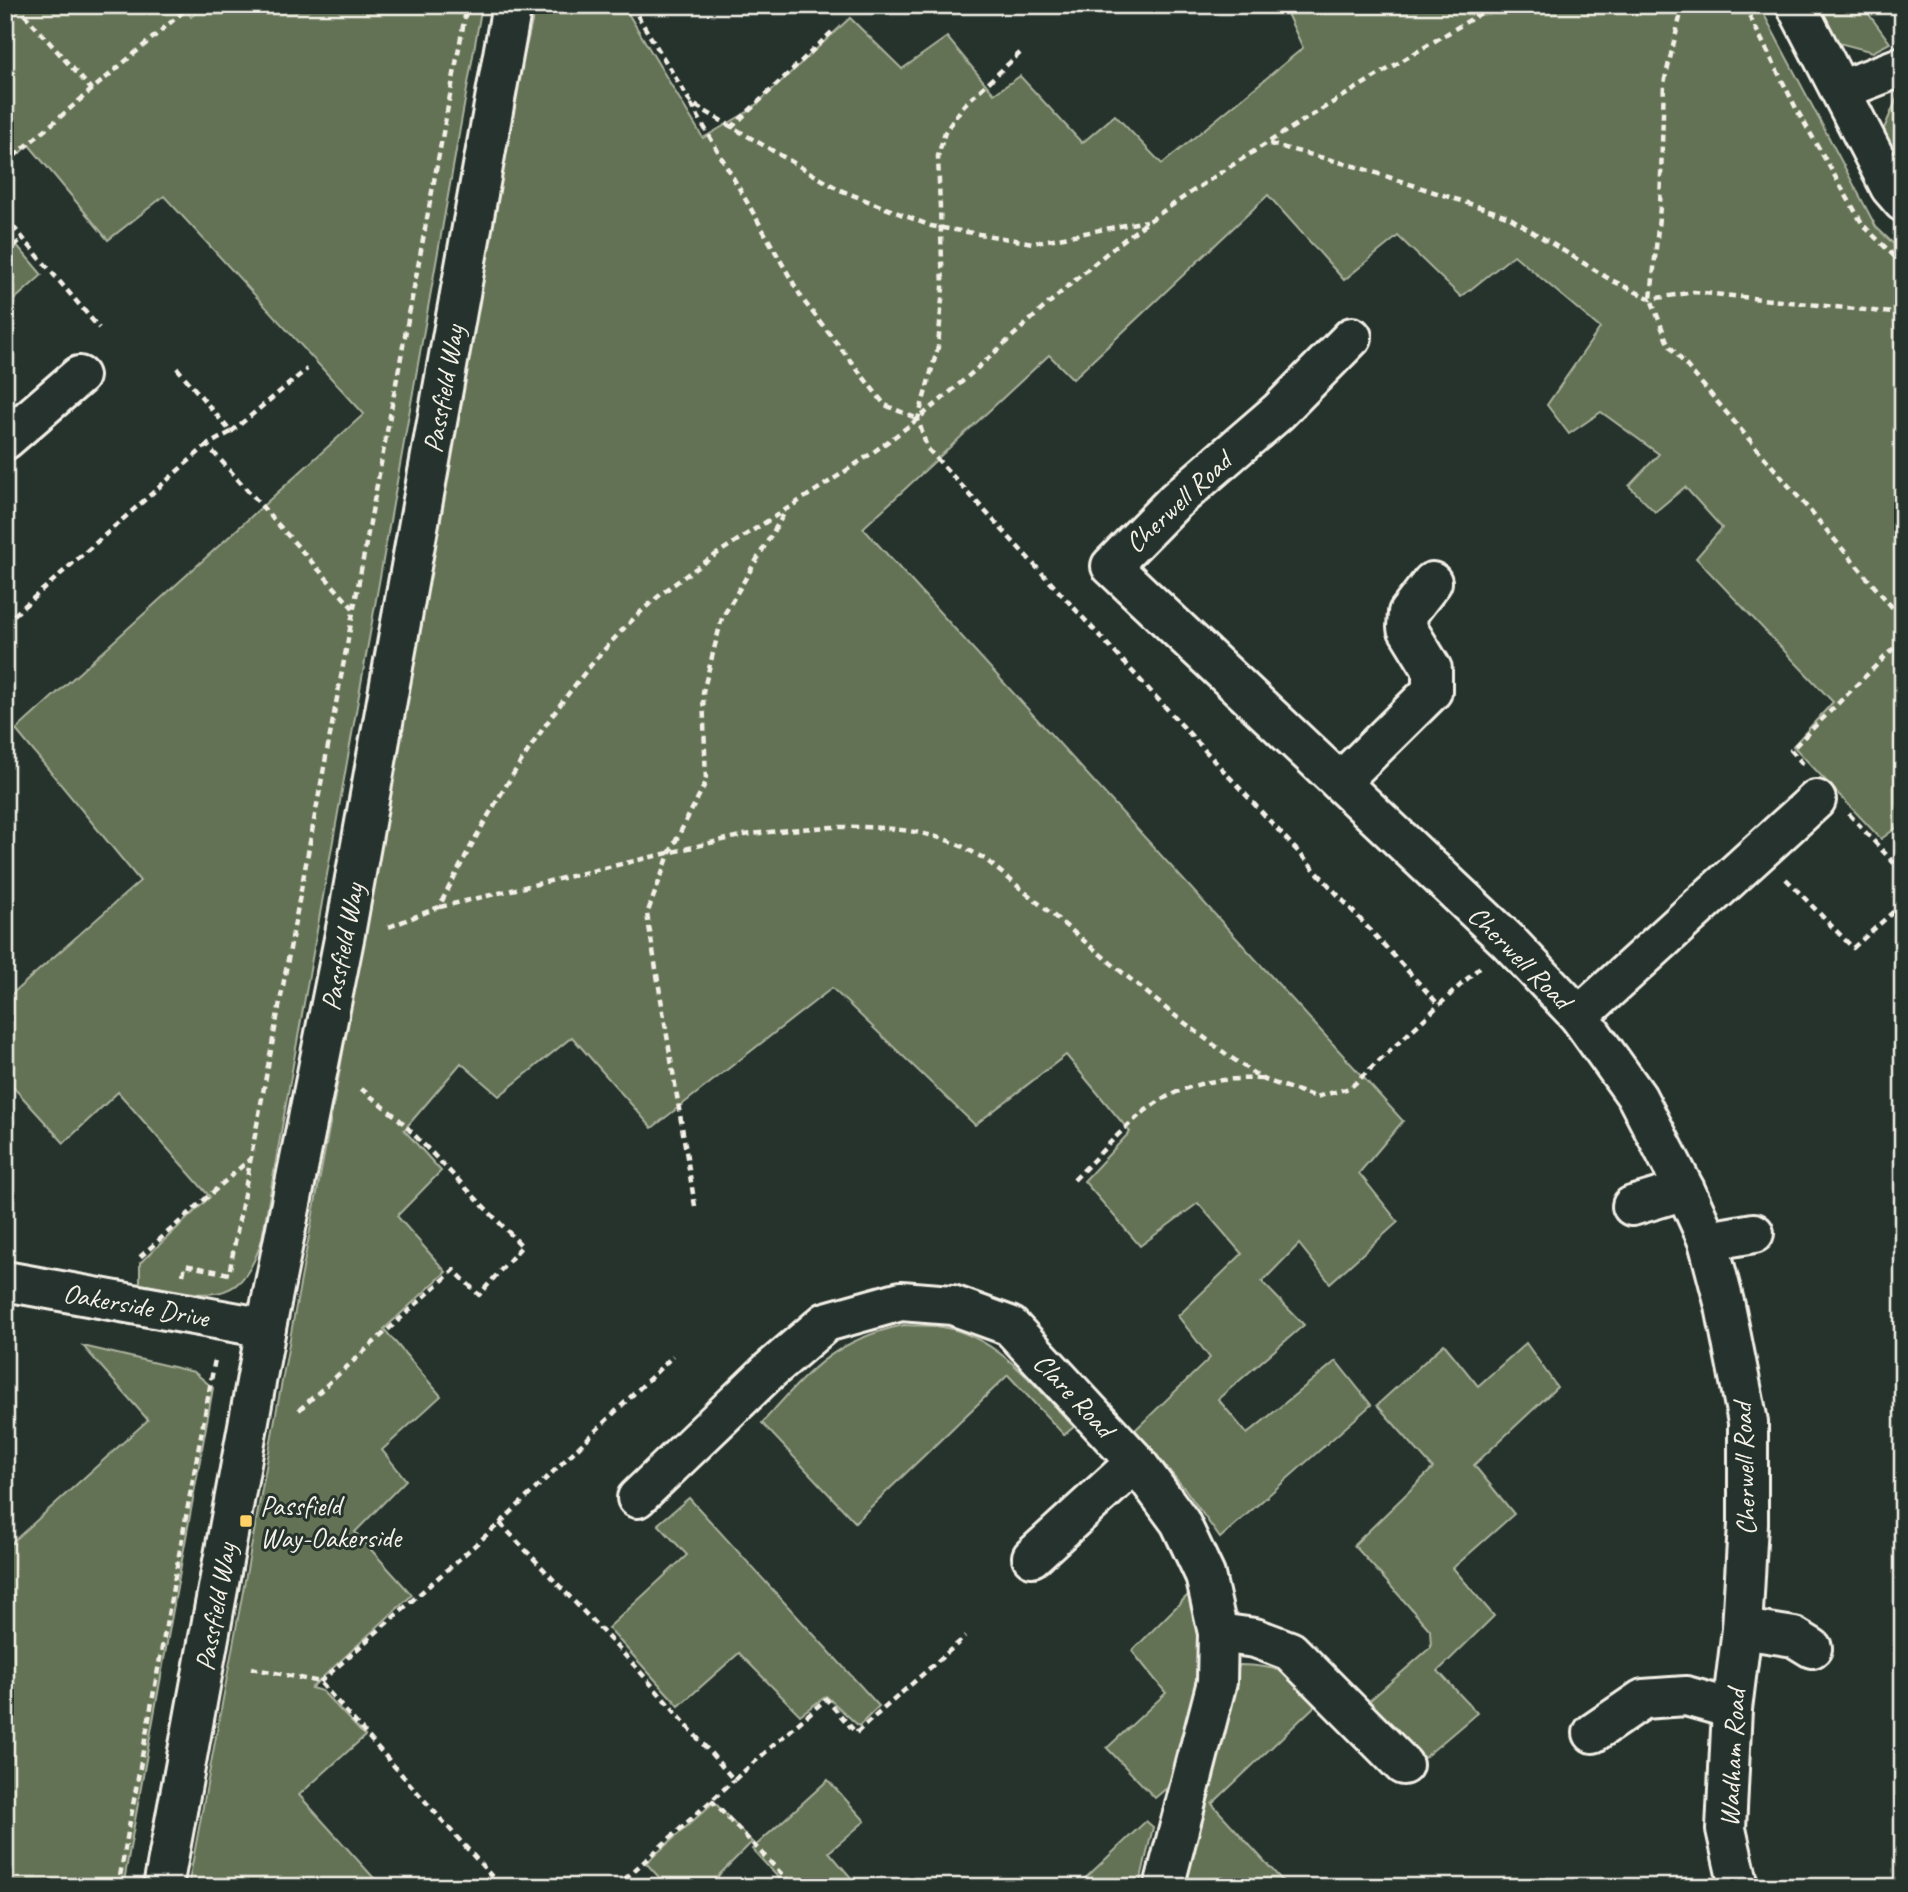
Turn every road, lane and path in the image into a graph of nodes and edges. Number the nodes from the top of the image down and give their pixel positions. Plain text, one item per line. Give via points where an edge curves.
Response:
1 (16, 5) edge
2 (191, 5) edge
3 (467, 5) edge
4 (512, 5) edge
5 (631, 5) edge
6 (1494, 5) edge
7 (1683, 5) edge
8 (1744, 5) edge
9 (1796, 5) edge
10 (835, 29) dead end
11 (1903, 66) edge
12 (92, 90) junction
13 (1841, 90) junction
14 (691, 103) junction
15 (731, 128) junction
16 (1269, 144) junction
17 (5, 164) edge
18 (1903, 202) edge
19 (5, 217) edge
20 (1150, 220) junction
21 (23, 239) junction
22 (5, 254) edge
23 (1903, 265) edge
24 (1651, 299) junction
25 (1903, 314) edge
26 (99, 328) dead end
27 (1352, 337) dead end
28 (177, 368) dead end
29 (307, 369) dead end
30 (79, 376) dead end
31 (918, 419) junction
32 (231, 432) junction
33 (5, 440) edge
34 (207, 444) junction
35 (786, 511) junction
36 (1432, 582) dead end
37 (354, 608) junction
38 (1903, 620) edge
39 (5, 623) edge
40 (1903, 639) edge
41 (1340, 782) junction
42 (1824, 794) junction
43 (1759, 851) junction
44 (670, 852) junction
45 (1903, 873) edge
46 (1903, 903) edge
47 (439, 907) junction
48 (389, 928) dead end
49 (1508, 941) junction
50 (1579, 1016) junction
51 (1262, 1079) junction
52 (359, 1087) dead end
53 (251, 1158) junction
54 (1074, 1180) dead end
55 (1685, 1190) junction
56 (695, 1206) dead end
57 (1632, 1206) dead end
58 (1754, 1233) dead end
59 (1708, 1241) junction
60 (140, 1256) dead end
61 (184, 1265) dead end
62 (5, 1281) edge
63 (266, 1328) junction
64 (216, 1355) dead end
65 (673, 1356) dead end
66 (299, 1410) dead end
67 (1136, 1462) junction
68 (637, 1498) dead end
69 (500, 1522) junction
70 (1032, 1557) dead end
71 (1742, 1629) junction
72 (1218, 1633) junction
73 (965, 1637) dead end
74 (1812, 1648) dead end
75 (251, 1668) dead end
76 (320, 1682) junction
77 (1732, 1709) junction
78 (1593, 1732) dead end
79 (1403, 1765) dead end
80 (734, 1780) junction
81 (711, 1800) junction
82 (883, 1880) dead end
83 (118, 1887) edge
84 (163, 1887) edge
85 (501, 1887) edge
86 (616, 1887) edge
87 (794, 1887) edge
88 (875, 1887) edge
89 (1164, 1887) edge
90 (1739, 1887) edge

1 - 12 path
2 - 12 path
3 - 37 path
4 - 63 street, Passfield Way via 348,920
5 - 14 path
6 - 16 path
7 - 24 path via 1664,83
8 - 23 path via 1863,225
9 - 13 street
10 - 15 path
11 - 13 street
12 - 17 path
13 - 18 street via 1890,187
14 - 15 path
14 - 31 path via 803,300 885,405
15 - 20 path via 840,190 931,226 1032,243
16 - 20 path
16 - 24 path via 1358,167 1507,216 1611,280
19 - 21 path
20 - 31 path
21 - 22 path
21 - 26 path
24 - 25 path via 1694,292
24 - 38 path via 1668,344
27 - 41 street, Cherwell Road via 1111,566
28 - 32 path
29 - 32 path
30 - 33 street
31 - 35 path via 855,468
32 - 34 path
34 - 37 path
34 - 39 path
35 - 44 path via 722,618 702,692 706,782
35 - 47 path via 668,589 599,655 511,778
36 - 41 street via 1408,612 1407,628 1432,669 1432,691
37 - 53 path
40 - 42 path via 1791,750
41 - 49 street, Cherwell Road
42 - 43 street, Cherwell Road
42 - 45 path
43 - 46 path via 1853,948
43 - 50 street, Cherwell Road
44 - 47 path
44 - 51 path via 792,829 917,832 953,842 985,859 1169,1011
44 - 56 path via 647,914
47 - 48 path
49 - 50 street, Cherwell Road
49 - 51 path via 1350,1088 1316,1097
50 - 55 street, Cherwell Road via 1637,1097
51 - 54 path via 1210,1081 1175,1091 1145,1108
52 - 66 path via 398,1118 522,1246 479,1295 454,1270
53 - 60 path
53 - 61 path via 229,1274
55 - 57 street
55 - 59 street, Cherwell Road
58 - 59 street
59 - 71 street, Cherwell Road via 1748,1422
62 - 63 street, Oakerside Drive
63 - 84 street, Passfield Way
64 - 83 path
65 - 69 path
67 - 68 street, Clare Road via 1010,1326 952,1305 901,1301 826,1322 760,1361
67 - 70 street
67 - 72 street, Clare Road via 1180,1521 1205,1575
69 - 76 path
69 - 80 path
71 - 74 street via 1794,1637
71 - 77 street, Wadham Road
72 - 79 street via 1255,1637 1290,1651
72 - 89 street, Clare Road via 1217,1682
73 - 80 path via 856,1733 826,1699
75 - 76 path
76 - 85 path
77 - 78 street via 1686,1696 1643,1699
77 - 90 street, Wadham Road via 1726,1829
80 - 81 path
81 - 86 path
81 - 87 path
82 - 88 path

